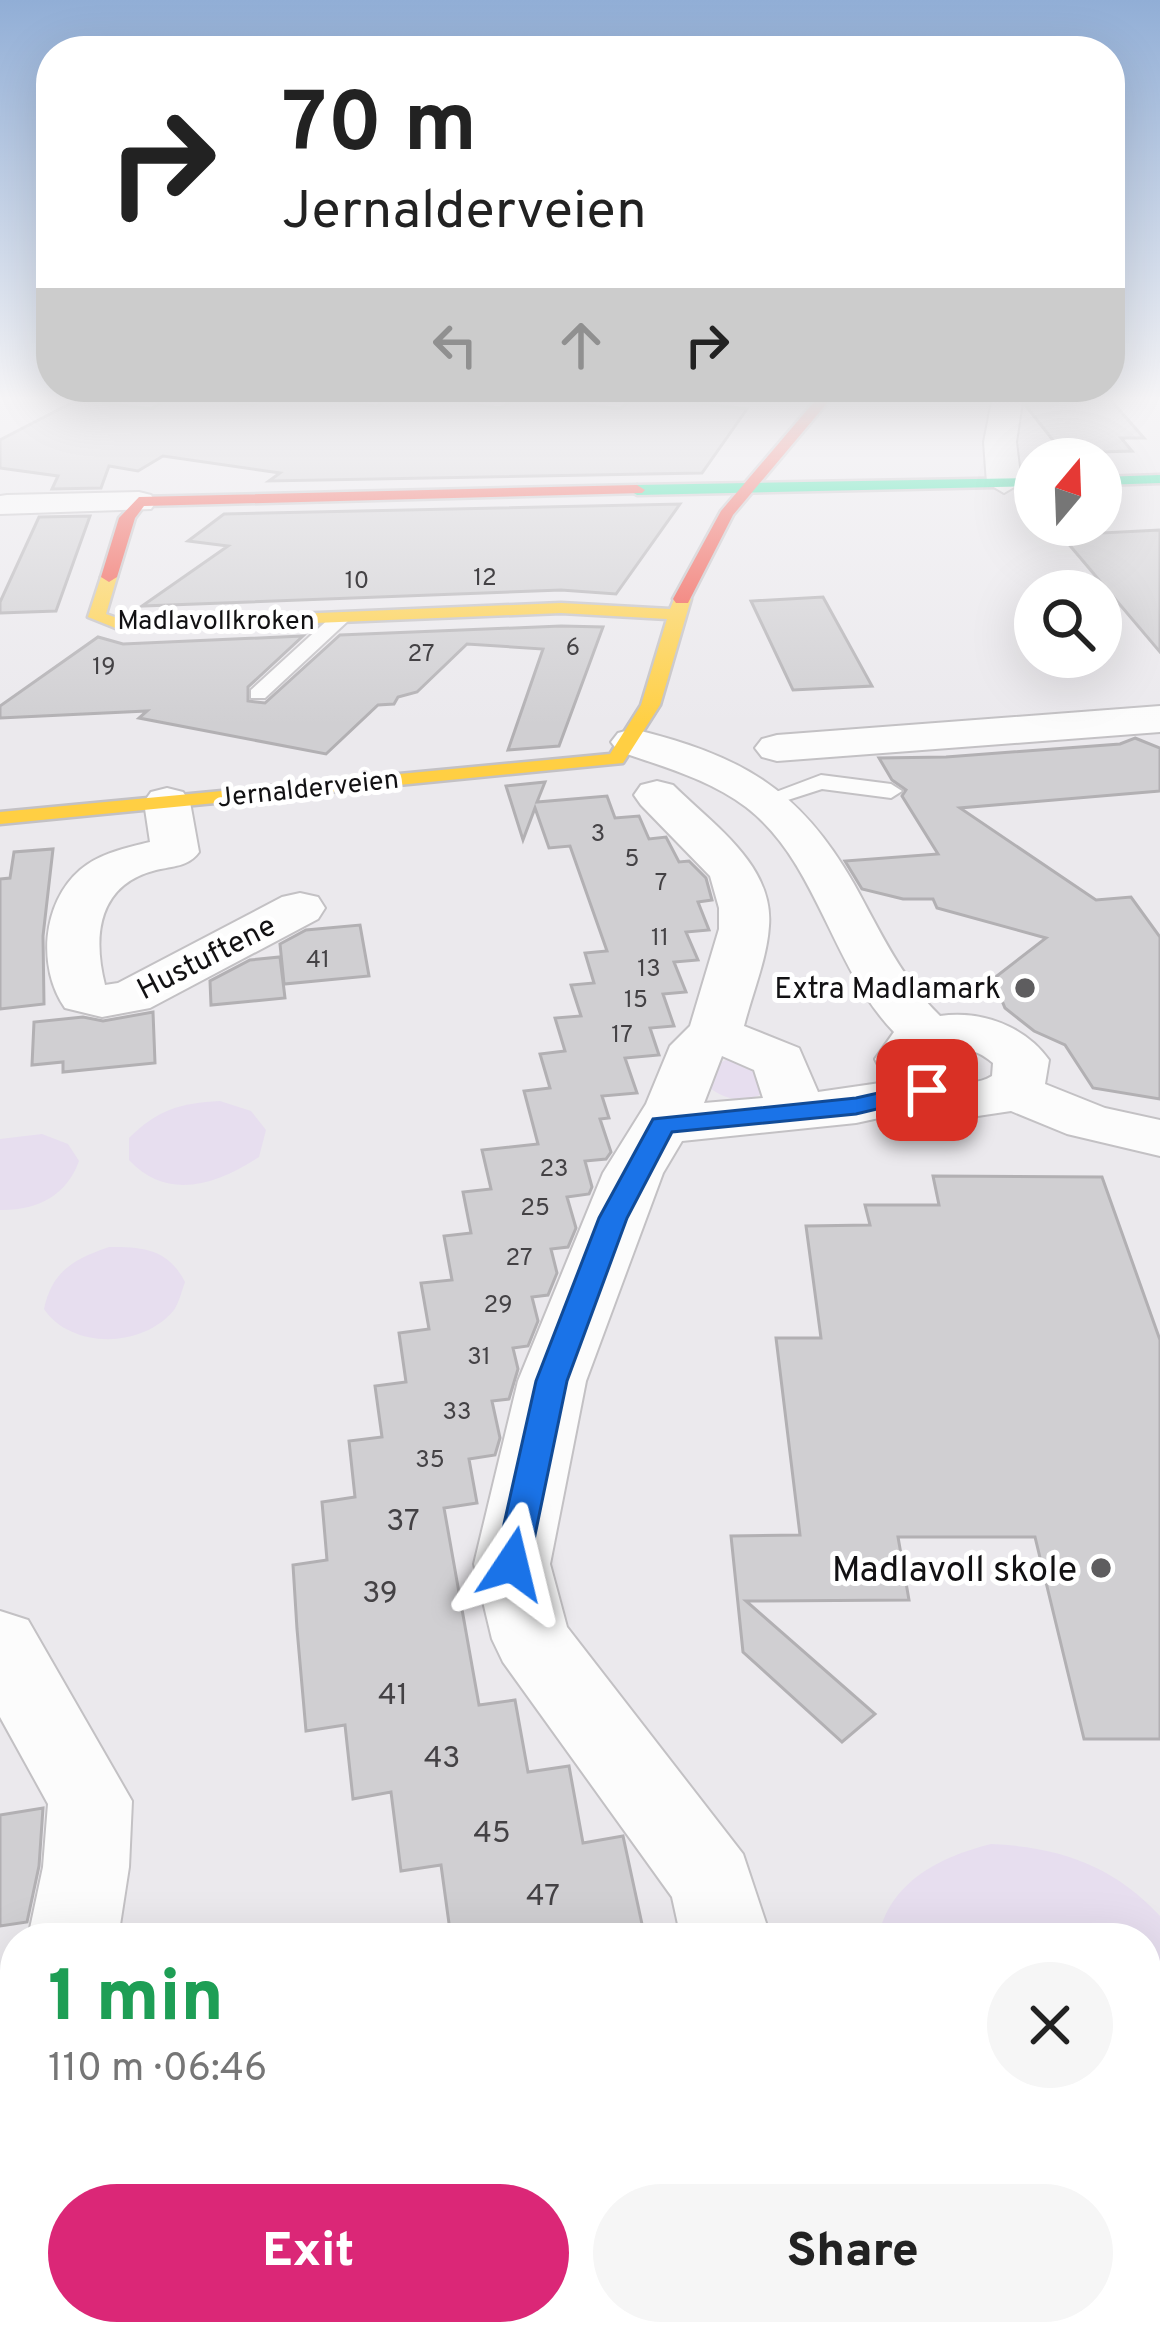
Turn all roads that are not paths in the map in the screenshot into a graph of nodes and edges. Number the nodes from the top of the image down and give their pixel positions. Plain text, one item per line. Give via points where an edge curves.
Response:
1 (137, 505) edge
2 (732, 505) edge
3 (676, 614) junction
4 (339, 620) junction
5 (258, 694) dead end
6 (1160, 719) edge
7 (777, 748) dead end
8 (626, 750) junction
9 (891, 790) dead end
10 (657, 795) dead end
11 (766, 800) junction
12 (167, 802) junction
13 (0, 818) edge
14 (300, 908) dead end
15 (715, 1034) junction
16 (928, 1062) junction
17 (796, 1112) junction
18 (663, 1125) junction
19 (1160, 1138) edge
20 (0, 1642) edge
21 (76, 1923) edge
22 (722, 1923) edge

1 - 4 street, Madlavollkroken via 97,616 123,626
2 - 3 street
3 - 4 street, Madlavollkroken via 561,608
3 - 8 street
4 - 5 lane, Madlavollkroken
6 - 7 street
8 - 11 street, Jernalderveien via 717,776
8 - 12 street, Jernalderveien
9 - 11 lane via 821,782
10 - 15 street via 734,872 744,908
11 - 16 street, Jernalderveien via 798,837
12 - 13 street, Jernalderveien
12 - 14 street, Hustuftene via 175,852 146,856 79,897 72,921 85,997 131,998
15 - 17 street via 779,1060
15 - 18 street via 698,1046
16 - 17 street via 856,1106
16 - 19 street via 964,1031 1006,1045 1021,1060 1013,1091 1088,1122
17 - 18 street
18 - 22 street via 613,1218 551,1381 512,1564 531,1639 712,1882
20 - 21 street via 90,1801

